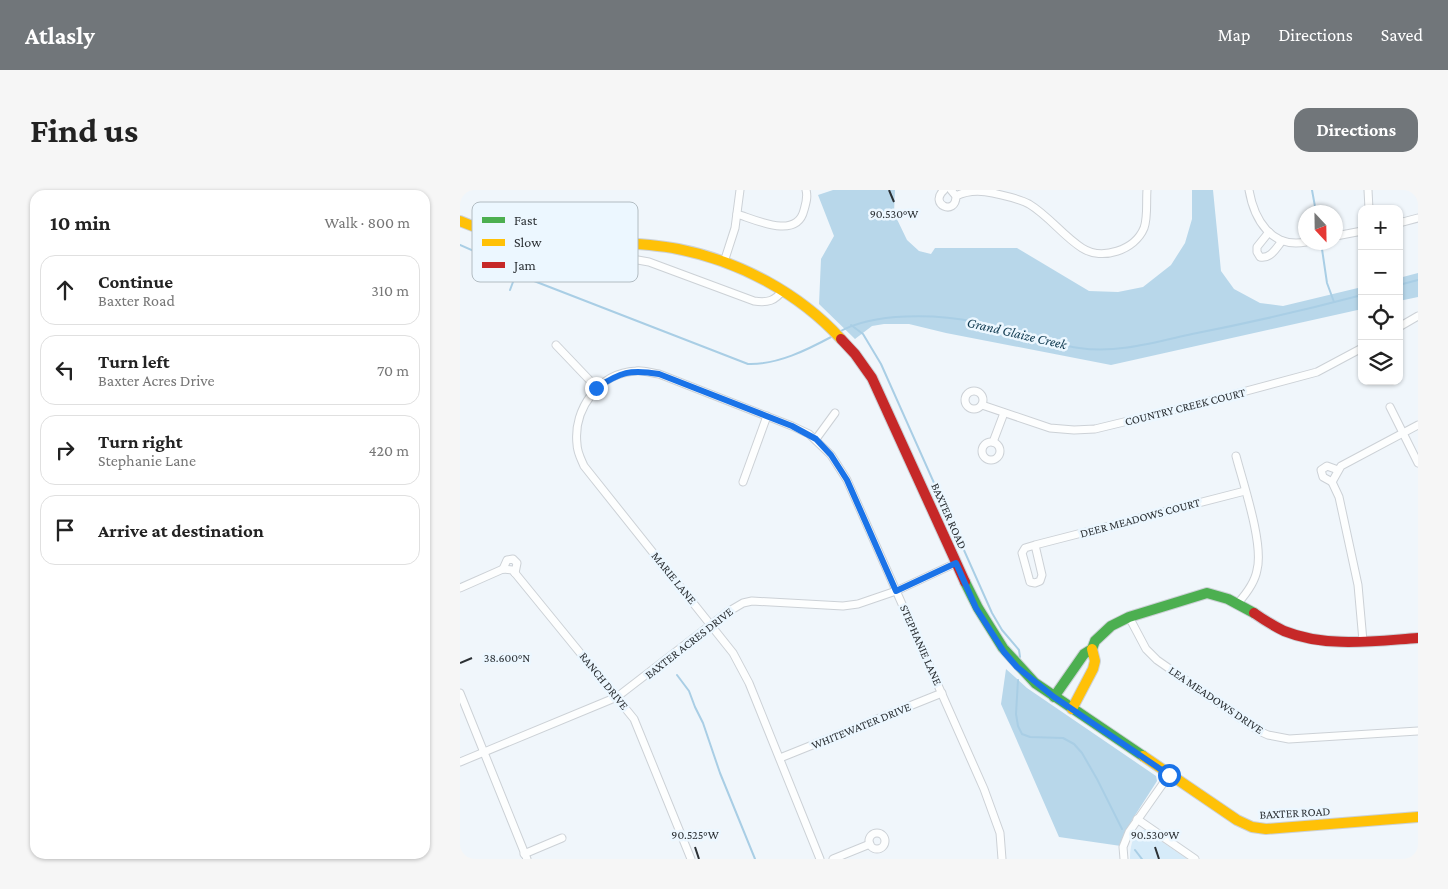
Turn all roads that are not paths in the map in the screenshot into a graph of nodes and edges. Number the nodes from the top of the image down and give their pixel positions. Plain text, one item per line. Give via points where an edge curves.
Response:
1 (740, 190) edge
2 (806, 190) edge
3 (944, 190) edge
4 (1147, 190) edge
5 (1249, 190) edge
6 (1368, 190) edge
7 (954, 193) edge
8 (1369, 205) edge
9 (738, 214) junction
10 (1418, 218) edge
11 (460, 221) edge
12 (1403, 221) edge
13 (472, 225) edge
14 (1269, 232) junction
15 (1358, 232) edge
16 (1343, 235) edge
17 (1282, 241) junction
18 (1298, 243) edge
19 (638, 246) edge
20 (638, 259) edge
21 (724, 262) junction
22 (783, 290) junction
23 (1418, 316) edge
24 (1403, 325) edge
25 (556, 345) dead end
26 (1358, 350) edge
27 (596, 388) junction
28 (982, 405) dead end
29 (1390, 407) dead end
30 (835, 413) dead end
31 (1004, 413) junction
32 (767, 416) junction
33 (1418, 426) edge
34 (1404, 433) junction
35 (816, 439) junction
36 (993, 442) dead end
37 (1236, 456) dead end
38 (1418, 463) edge
39 (743, 482) dead end
40 (1245, 490) junction
41 (1035, 545) junction
42 (956, 563) junction
43 (503, 568) junction
44 (516, 573) junction
45 (460, 588) edge
46 (896, 591) junction
47 (1238, 603) junction
48 (1128, 617) junction
49 (711, 624) junction
50 (1418, 638) edge
51 (1363, 641) junction
52 (1092, 649) junction
53 (460, 693) edge
54 (942, 693) junction
55 (617, 697) junction
56 (1054, 697) junction
57 (1072, 709) junction
58 (1418, 731) edge
59 (484, 752) junction
60 (780, 758) junction
61 (460, 762) edge
62 (1169, 775) junction
63 (1418, 817) edge
64 (1137, 819) junction
65 (562, 838) dead end
66 (870, 844) dead end
67 (525, 856) edge
68 (691, 859) edge
69 (820, 859) edge
70 (833, 859) edge
71 (1002, 859) edge
72 (1124, 859) edge
73 (1195, 859) edge

1 - 9 street
2 - 9 street via 803,214 794,224 784,227 772,225
3 - 7 street via 939,197 944,206 955,204
4 - 7 street via 1144,228 1128,247 1100,254 1083,249 1041,213 1009,196 983,190
5 - 14 street via 1256,215
6 - 8 street
9 - 21 street
10 - 12 street
11 - 13 main road, BAXTER ROAD
14 - 17 street
14 - 17 street via 1257,248 1260,256 1265,258
15 - 16 street
17 - 18 street
19 - 21 main road, BAXTER ROAD via 678,249
20 - 22 street via 754,301 773,301
21 - 22 main road, BAXTER ROAD
22 - 42 main road, BAXTER ROAD via 848,346 872,378
23 - 24 street
25 - 27 street
26 - 31 street, COUNTRY CREEK COURT via 1317,372 1107,427 1083,430 1050,428
27 - 32 street, STEPHANIE LANE via 620,375 643,371 659,374
27 - 49 street, MARIE LANE via 584,404 578,423 576,443 584,466
28 - 31 street, COUNTRY CREEK COURT
29 - 34 street
30 - 35 street
31 - 36 street
32 - 35 street, STEPHANIE LANE
32 - 39 street
33 - 34 street
34 - 38 street
34 - 51 street via 1347,462 1335,476 1358,585
35 - 46 street, STEPHANIE LANE via 847,480
37 - 40 street
40 - 41 street, DEER MEADOWS COURT
40 - 47 street via 1259,560 1255,578
41 - 41 street via 1025,548 1022,553 1029,580 1035,583 1042,576
42 - 46 street, BAXTER ACRES DRIVE
42 - 56 main road, BAXTER ROAD via 976,608 1004,652
43 - 44 street, RANCH DRIVE
43 - 44 street via 507,560 513,559 517,563
43 - 45 street
44 - 55 street, RANCH DRIVE
46 - 49 street, BAXTER ACRES DRIVE via 843,606 752,601 734,607
46 - 54 street, STEPHANIE LANE
47 - 48 main road via 1207,593
47 - 51 main road via 1287,631 1316,639
48 - 52 main road via 1103,632
48 - 58 street, LEA MEADOWS DRIVE via 1146,649 1157,660 1268,735 1288,739
49 - 55 street, BAXTER ACRES DRIVE
49 - 60 street, MARIE LANE via 734,653 749,682
50 - 51 main road
52 - 56 main road via 1084,654
52 - 57 main road via 1093,668
53 - 59 street
54 - 60 street, WHITEWATER DRIVE
54 - 71 street, STEPHANIE LANE via 984,789 997,825
55 - 59 street, BAXTER ACRES DRIVE
55 - 68 street, RANCH DRIVE via 634,719
56 - 57 main road, BAXTER ROAD
57 - 62 main road, BAXTER ROAD
59 - 61 street, BAXTER ACRES DRIVE
59 - 67 street
60 - 69 street, MARIE LANE
62 - 63 main road, BAXTER ROAD via 1252,827 1266,829
62 - 64 street
64 - 72 street via 1123,846
64 - 73 street
65 - 67 street
66 - 70 street

